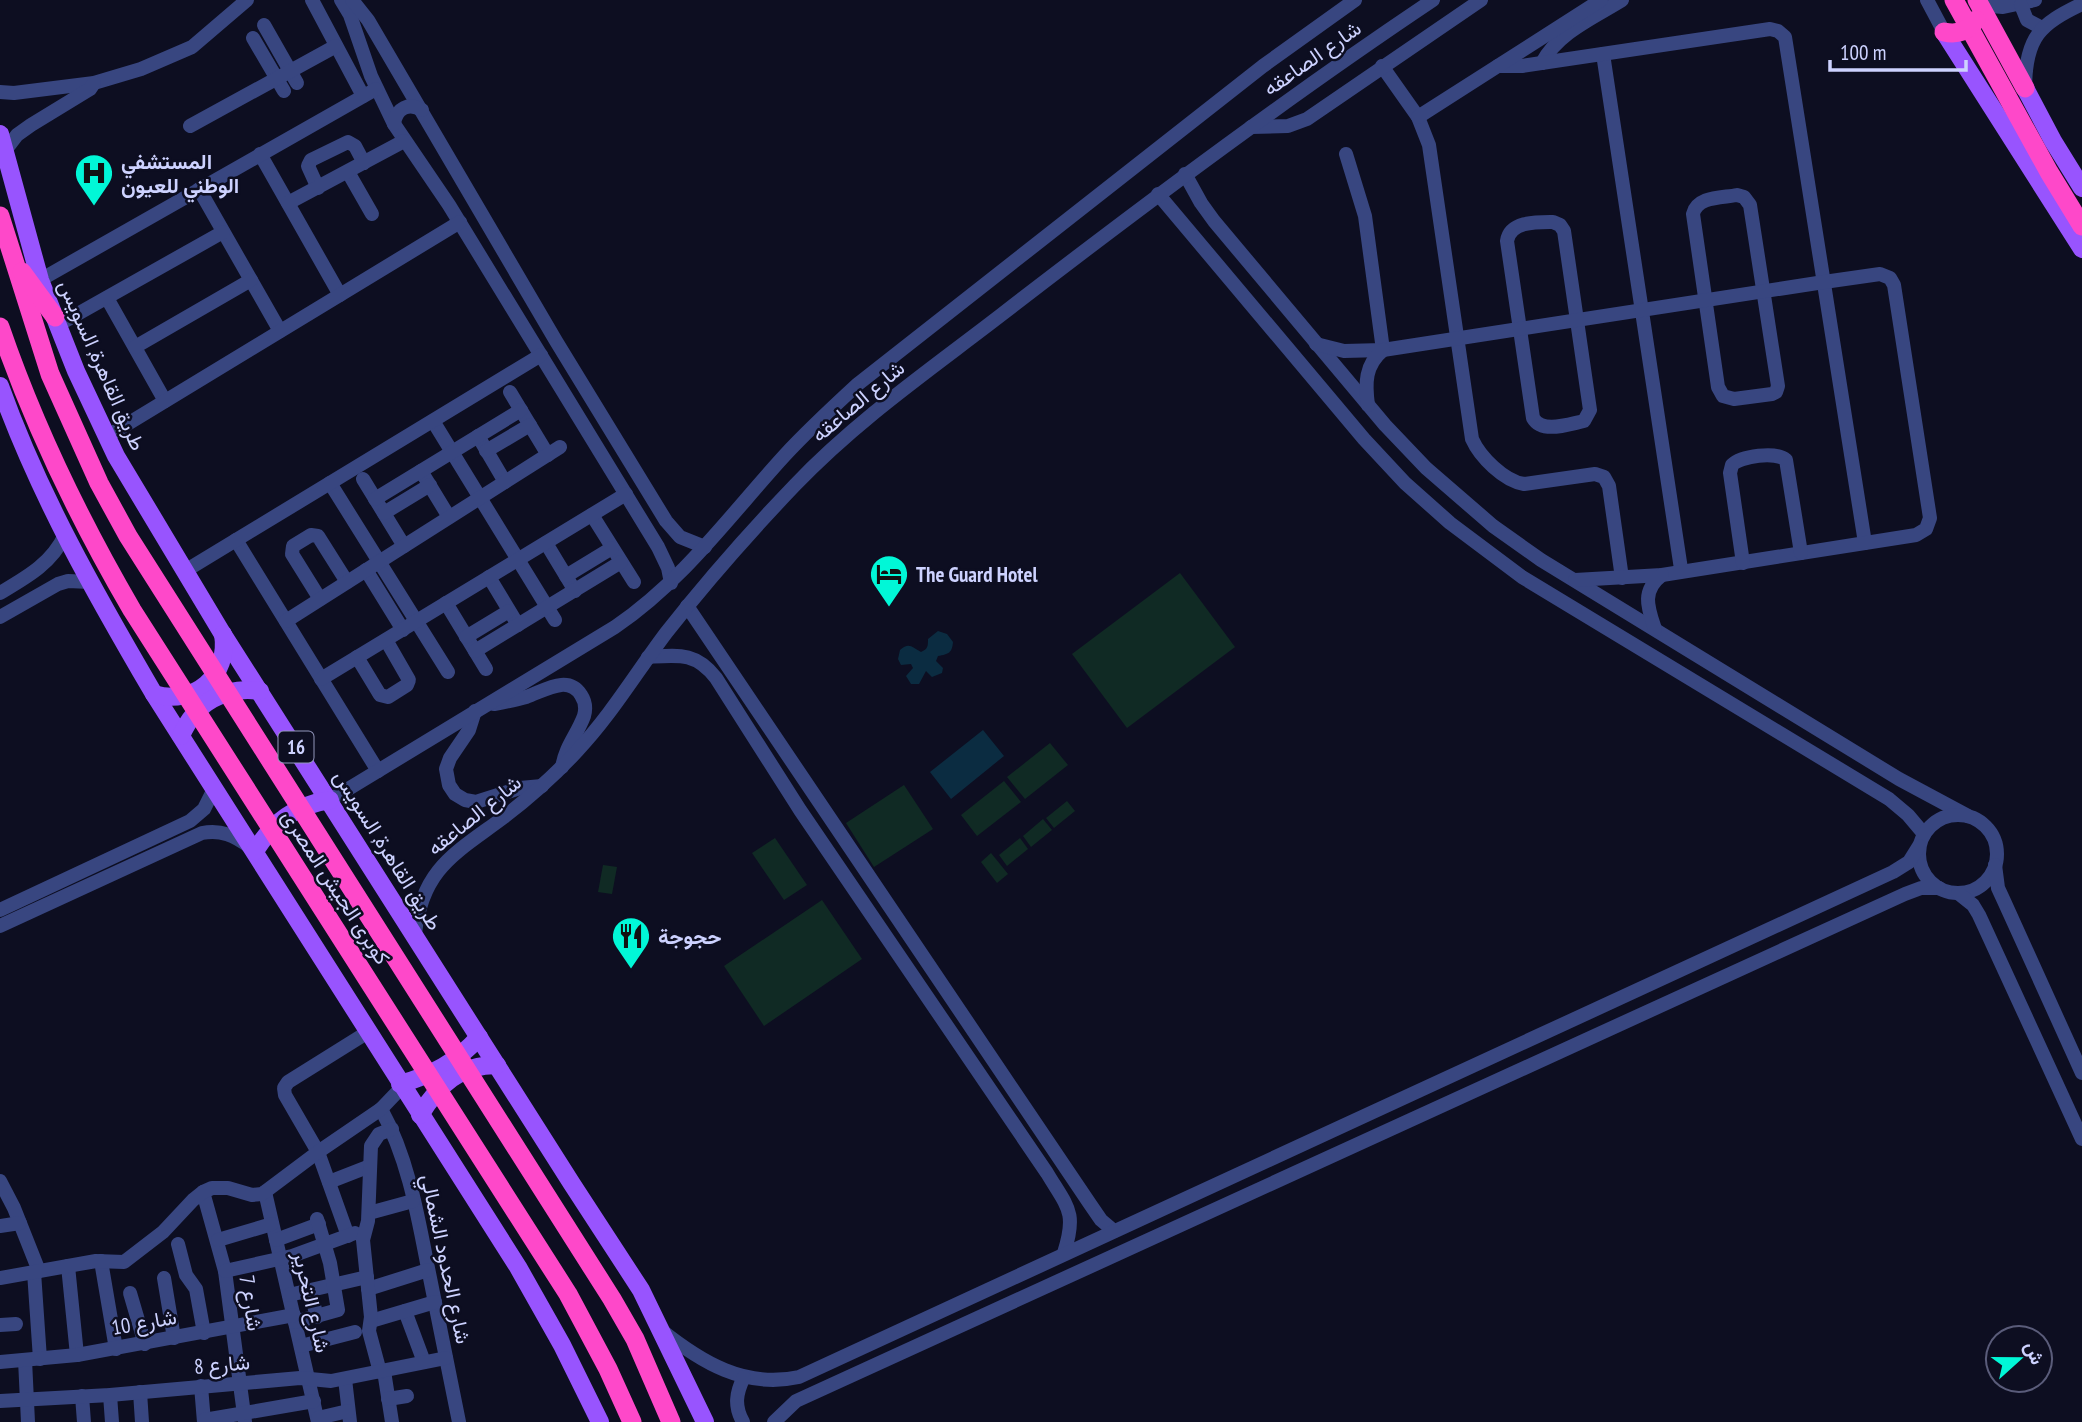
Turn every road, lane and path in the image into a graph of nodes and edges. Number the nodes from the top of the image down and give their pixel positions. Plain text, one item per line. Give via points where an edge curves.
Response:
1 (247, 0) edge
2 (312, 0) edge
3 (341, 0) edge
4 (352, 0) edge
5 (1355, 0) edge
6 (1433, 0) edge
7 (1481, 0) edge
8 (1601, 0) edge
9 (1622, 0) edge
10 (1927, 0) edge
11 (1954, 0) edge
12 (2028, 2) edge
13 (1978, 3) edge
14 (2082, 4) edge
15 (264, 25) dead end
16 (2042, 28) junction
17 (1944, 32) junction
18 (253, 38) dead end
19 (336, 46) junction
20 (280, 52) junction
21 (1603, 54) junction
22 (266, 61) junction
23 (1542, 63) junction
24 (1382, 66) junction
25 (1498, 66) junction
26 (293, 77) junction
27 (94, 83) junction
28 (280, 85) junction
29 (2025, 88) junction
30 (376, 89) junction
31 (0, 92) edge
32 (363, 96) junction
33 (422, 110) junction
34 (1418, 117) junction
35 (394, 124) junction
36 (190, 125) dead end
37 (1251, 127) junction
38 (404, 141) junction
39 (2, 143) edge
40 (1346, 153) dead end
41 (260, 154) junction
42 (364, 163) junction
43 (348, 172) junction
44 (1185, 174) junction
45 (318, 188) junction
46 (2082, 188) edge
47 (199, 189) junction
48 (1158, 194) junction
49 (288, 203) junction
50 (372, 215) dead end
51 (0, 216) edge
52 (460, 222) junction
53 (2082, 226) edge
54 (223, 233) junction
55 (2082, 248) edge
56 (12, 258) junction
57 (40, 280) junction
58 (251, 280) junction
59 (1824, 282) junction
60 (1763, 291) junction
61 (340, 295) junction
62 (107, 298) junction
63 (1706, 299) junction
64 (1642, 310) junction
65 (1577, 320) junction
66 (56, 321) junction
67 (0, 327) edge
68 (1520, 329) junction
69 (280, 331) junction
70 (1456, 339) junction
71 (1317, 344) junction
72 (135, 346) junction
73 (1384, 350) junction
74 (541, 355) junction
75 (50, 374) joint
76 (10, 384) edge
77 (510, 392) dead end
78 (165, 401) junction
79 (1368, 406) junction
80 (521, 410) junction
81 (433, 421) junction
82 (530, 425) junction
83 (478, 436) junction
84 (106, 437) junction
85 (486, 451) junction
86 (453, 452) junction
87 (421, 471) junction
88 (363, 479) dead end
89 (505, 482) junction
90 (330, 483) junction
91 (430, 485) junction
92 (626, 495) junction
93 (481, 498) junction
94 (375, 499) junction
95 (384, 513) junction
96 (592, 515) junction
97 (449, 517) junction
98 (675, 532) junction
99 (65, 535) junction
100 (236, 540) junction
101 (546, 543) junction
102 (1865, 543) junction
103 (404, 546) junction
104 (658, 547) junction
105 (612, 548) junction
106 (705, 548) junction
107 (1801, 553) junction
108 (518, 560) junction
109 (379, 562) junction
110 (621, 562) junction
111 (1743, 562) junction
112 (1681, 569) dead end
113 (366, 570) junction
114 (185, 571) junction
115 (1662, 575) junction
116 (566, 576) junction
117 (489, 577) junction
118 (1622, 578) junction
119 (23, 579) junction
120 (1575, 580) junction
121 (90, 582) junction
122 (347, 582) junction
123 (634, 582) dead end
124 (671, 583) junction
125 (575, 591) junction
126 (0, 593) edge
127 (33, 597) junction
128 (320, 599) junction
129 (446, 603) junction
130 (687, 606) junction
131 (509, 611) junction
132 (551, 614) junction
133 (0, 617) edge
134 (286, 621) junction
135 (518, 625) junction
136 (409, 626) junction
137 (1654, 629) junction
138 (222, 633) junction
139 (466, 637) junction
140 (386, 640) junction
141 (715, 645) junction
142 (475, 651) junction
143 (357, 657) junction
144 (648, 657) junction
145 (701, 662) junction
146 (486, 669) dead end
147 (448, 673) dead end
148 (321, 679) junction
149 (260, 691) junction
150 (154, 694) junction
151 (479, 708) junction
152 (181, 736) junction
153 (561, 768) junction
154 (378, 771) junction
155 (542, 786) junction
156 (214, 789) junction
157 (330, 800) junction
158 (1968, 816) junction
159 (155, 838) junction
160 (1922, 840) junction
161 (255, 851) junction
162 (161, 852) junction
163 (1995, 864) junction
164 (1938, 888) junction
165 (1958, 893) junction
166 (0, 910) edge
167 (0, 926) edge
168 (415, 934) junction
169 (368, 1032) junction
170 (479, 1037) junction
171 (497, 1065) junction
172 (2082, 1073) edge
173 (402, 1085) junction
174 (381, 1109) junction
175 (420, 1115) junction
176 (392, 1129) junction
177 (2082, 1139) edge
178 (318, 1152) junction
179 (370, 1166) junction
180 (329, 1182) junction
181 (2, 1189) edge
182 (203, 1192) junction
183 (265, 1192) junction
184 (413, 1200) junction
185 (1090, 1204) junction
186 (369, 1213) junction
187 (1070, 1214) junction
188 (20, 1223) junction
189 (272, 1224) junction
190 (0, 1226) edge
191 (366, 1229) junction
192 (1114, 1231) junction
193 (348, 1236) junction
194 (218, 1240) junction
195 (276, 1240) junction
196 (178, 1244) dead end
197 (325, 1245) junction
198 (1065, 1253) junction
199 (281, 1259) junction
200 (101, 1261) junction
201 (68, 1266) junction
202 (428, 1270) junction
203 (37, 1271) junction
204 (225, 1271) junction
205 (0, 1278) edge
206 (164, 1278) dead end
207 (367, 1283) junction
208 (335, 1284) junction
209 (310, 1290) junction
210 (131, 1293) dead end
211 (289, 1295) junction
212 (435, 1302) junction
213 (405, 1311) junction
214 (317, 1317) junction
215 (294, 1319) junction
216 (371, 1321) junction
217 (16, 1324) dead end
218 (0, 1325) edge
219 (233, 1327) junction
220 (660, 1329) junction
221 (355, 1332) dead end
222 (204, 1333) junction
223 (174, 1339) junction
224 (145, 1344) junction
225 (301, 1346) junction
226 (116, 1349) junction
227 (77, 1355) junction
228 (446, 1358) junction
229 (32, 1359) junction
230 (0, 1362) edge
231 (424, 1362) junction
232 (382, 1371) junction
233 (744, 1377) junction
234 (345, 1378) junction
235 (309, 1379) junction
236 (241, 1383) junction
237 (201, 1387) junction
238 (140, 1392) junction
239 (110, 1395) junction
240 (82, 1396) junction
241 (407, 1396) dead end
242 (388, 1399) junction
243 (27, 1400) junction
244 (0, 1401) edge
245 (314, 1401) junction
246 (271, 1415) edge
247 (629, 1415) edge
248 (349, 1417) edge
249 (245, 1418) edge
250 (318, 1420) edge
251 (204, 1421) edge
252 (28, 1422) edge
253 (84, 1422) edge
254 (112, 1422) edge
255 (142, 1422) edge
256 (392, 1422) edge
257 (458, 1422) edge
258 (600, 1422) edge
259 (671, 1422) edge
260 (705, 1422) edge
261 (743, 1422) edge
262 (774, 1422) edge

1 - 27 street via 184,52
2 - 19 street
3 - 30 street
4 - 33 street
5 - 106 street, شارع الصاعقه via 1263,66 858,384 785,454
6 - 37 street, شارع الصاعقه
7 - 24 street
8 - 25 street
9 - 23 street via 1560,39
10 - 17 street
11 - 53 highway
12 - 13 street via 2003,7
12 - 16 street via 2027,20
13 - 17 highway via 1972,26 1959,33
13 - 29 highway
14 - 16 street
15 - 20 street
16 - 29 street via 2029,52
17 - 55 main road
18 - 22 street
19 - 26 street
19 - 32 street
20 - 22 street
20 - 26 street
21 - 23 street
21 - 59 street via 1770,29 1782,34 1787,41
21 - 64 street
22 - 28 street
23 - 25 street
24 - 34 street
24 - 37 street via 1301,122
25 - 34 street
26 - 28 street
27 - 31 street
27 - 39 street
28 - 36 street
29 - 46 main road
30 - 32 street
30 - 35 street
32 - 41 street
33 - 35 street via 404,108 396,114
33 - 98 street via 563,352
34 - 70 street via 1431,154
35 - 38 street
37 - 44 street, شارع الصاعقه
38 - 42 street
38 - 52 street
39 - 57 main road, طريق القاهرة, السويس / 16
40 - 73 street via 1365,216
41 - 47 street
41 - 49 street
42 - 43 street
42 - 45 street via 348,142 311,160 308,166
43 - 45 street
43 - 50 street
44 - 48 street, شارع الصاعقه
44 - 71 street via 1207,212
45 - 49 street
47 - 54 street
47 - 57 street
48 - 130 street, شارع الصاعقه via 851,432 795,485
48 - 160 street via 1364,439 1450,523 1522,577 1889,799 1908,815
49 - 61 street
51 - 56 highway, طريق القاهرة, السويس / 16
52 - 61 street
52 - 74 street
54 - 58 street
54 - 62 street
56 - 66 highway, 16
56 - 75 highway, طريق القاهرة, السويس / 16
57 - 66 main road, طريق القاهرة, السويس / 16
58 - 69 street
58 - 72 street
59 - 60 street
59 - 102 street
59 - 102 street via 1880,274 1892,281 1926,491 1930,518 1924,531
60 - 63 street
60 - 63 street via 1750,205 1737,195 1703,201 1694,210
60 - 63 street via 1778,386 1772,394 1734,399 1721,393
61 - 69 street
62 - 66 street
62 - 72 street
63 - 64 street
64 - 65 street
64 - 112 street
65 - 68 street
65 - 68 street via 1562,227 1550,221 1519,226 1507,241
65 - 68 street via 1590,414 1581,422 1547,427 1533,418
66 - 84 main road, طريق القاهرة, السويس / 16
67 - 76 highway
68 - 70 street
69 - 78 street
70 - 73 street
70 - 118 street via 1475,445 1510,480 1519,483 1595,474 1604,477
71 - 73 street via 1344,351
71 - 79 street
72 - 78 street
73 - 79 street via 1368,369
74 - 81 street
74 - 92 street
75 - 259 highway, كوبرى الجيش المصرى / 16 via 128,536 612,1299
76 - 99 main road via 24,447
76 - 247 highway, كوبرى الجيش المصرى via 126,599 568,1294
77 - 80 street
78 - 84 street
79 - 120 street via 1470,507
80 - 82 street
80 - 83 street
81 - 86 street
81 - 90 street
82 - 85 street
82 - 89 street via 554,451
83 - 85 street
83 - 86 street
84 - 114 main road, طريق القاهرة, السويس / 16
85 - 89 street
86 - 87 street
86 - 93 street
87 - 91 street
87 - 94 street
88 - 94 street
89 - 93 street
90 - 100 street
90 - 109 street
91 - 95 street
91 - 97 street
92 - 96 street
92 - 104 street
93 - 97 street
93 - 108 street
94 - 95 street
95 - 103 street
96 - 101 street
96 - 105 street
97 - 103 street
98 - 104 street via 671,545
98 - 106 street
99 - 119 street via 46,564
99 - 121 main road
100 - 114 street
100 - 134 street
101 - 108 street
101 - 116 street
102 - 107 street
103 - 109 street
104 - 124 street
105 - 110 street
105 - 116 street
106 - 124 street, شارع الصاعقه
107 - 111 street
107 - 111 street via 1786,460 1778,455 1739,460 1730,473
108 - 117 street
108 - 132 street
109 - 113 street
109 - 136 street
110 - 123 street
110 - 125 street
111 - 115 street
113 - 122 street
113 - 136 street
114 - 138 main road, طريق القاهرة, السويس / 16
115 - 118 street
115 - 137 street via 1647,597
116 - 125 street
117 - 129 street
117 - 131 street
118 - 120 street
119 - 126 street
119 - 127 street
120 - 137 street
121 - 127 street via 68,581
121 - 150 main road
122 - 128 street
122 - 128 street via 317,536 293,546 292,554
124 - 151 street, شارع الصاعقه via 615,627
125 - 132 street
127 - 133 street
128 - 134 street
129 - 136 street
129 - 139 street
130 - 141 street
130 - 144 street, شارع الصاعقه
131 - 135 street
131 - 139 street
132 - 135 street
134 - 148 street
135 - 142 street
136 - 140 street
136 - 147 street
137 - 158 street via 1899,779
138 - 149 main road, طريق القاهرة, السويس / 16
138 - 150 main road via 222,661 207,684 182,697
139 - 142 street
140 - 143 street
140 - 143 street via 409,680 388,697 380,695
141 - 145 street
141 - 185 street
142 - 146 street
143 - 148 street
144 - 145 street via 679,655
144 - 153 street, شارع الصاعقه via 596,730
145 - 187 street via 1047,1173
148 - 154 street
149 - 152 main road via 230,691 212,698 196,711
149 - 157 main road, طريق القاهرة, السويس / 16
150 - 152 main road
151 - 153 street via 555,685 574,688 584,699 585,714
151 - 154 street, شارع الصاعقه
151 - 155 street via 447,764 447,780 455,794 476,802
152 - 156 main road
153 - 155 street, شارع الصاعقه
154 - 157 street, شارع الصاعقه
155 - 168 street, شارع الصاعقه via 441,867 422,899
156 - 159 street via 195,818
156 - 161 main road
157 - 161 main road via 290,814 270,830
157 - 168 main road, طريق القاهرة, السويس / 16
158 - 160 street via 1948,816 1930,826
158 - 163 street via 1992,835
159 - 162 street
159 - 166 street
160 - 164 street via 1921,866
160 - 192 street via 1909,862 1893,872
161 - 162 street via 233,836 214,832 196,835
161 - 169 main road
162 - 167 street
163 - 165 street via 1985,882
163 - 172 street via 1998,888
164 - 165 street
164 - 262 street via 1905,894 796,1401
165 - 177 street via 1979,915
168 - 170 main road, طريق القاهرة, السويس / 16
169 - 173 main road
169 - 178 street via 286,1085 285,1096
170 - 171 main road, طريق القاهرة, السويس / 16
170 - 173 main road via 445,1067
171 - 175 main road via 478,1066 452,1077 437,1089
171 - 220 main road, طريق القاهرة, السويس / 16 via 630,1271
173 - 174 street
173 - 175 main road
174 - 176 street, شارع الحدود الشمالي
174 - 178 street
175 - 258 main road via 518,1267
176 - 179 street via 374,1138
176 - 184 street, شارع الحدود الشمالي
178 - 180 street
178 - 183 street
179 - 180 street
179 - 186 street
180 - 193 street
181 - 188 street
182 - 183 street via 220,1187 255,1196
182 - 194 street, شارع 7
182 - 200 street via 127,1260
183 - 189 street, شارع التحرير
184 - 186 street
184 - 202 street, شارع الحدود الشمالي
185 - 187 street via 1090,1212 1083,1218 1074,1219
185 - 192 street
186 - 191 street
187 - 198 street via 1072,1230
188 - 190 street
188 - 203 street
189 - 194 street
189 - 195 street, شارع التحرير
191 - 193 street
191 - 207 street
192 - 198 street
193 - 197 street
194 - 204 street, شارع 7
195 - 197 street via 318,1222
195 - 199 street, شارع التحرير
196 - 222 street via 186,1275 196,1289
197 - 199 street
197 - 208 street
198 - 233 street via 799,1377 780,1381
199 - 204 street
199 - 211 street, شارع التحرير
200 - 201 street
200 - 226 street
201 - 203 street
201 - 227 street
202 - 207 street
202 - 212 street, شارع الحدود الشمالي
203 - 205 street
203 - 229 street
204 - 219 street, شارع 7
206 - 223 street
207 - 208 street
207 - 216 street
208 - 209 street
208 - 214 street via 338,1310
209 - 211 street
209 - 214 street
210 - 224 street
211 - 215 street, شارع التحرير
212 - 213 street
212 - 228 street, شارع الحدود الشمالي
213 - 216 street
213 - 231 street
214 - 215 street, شارع 10
215 - 219 street, شارع 10
215 - 225 street, شارع التحرير
216 - 232 street via 369,1331
217 - 218 street
219 - 222 street, شارع 10
219 - 236 street, شارع 7
220 - 233 street via 697,1358
220 - 260 main road, طريق القاهرة, السويس / 16
221 - 225 street
222 - 223 street, شارع 10
223 - 224 street, شارع 10
224 - 226 street, شارع 10
225 - 235 street, شارع التحرير
226 - 227 street, شارع 10
227 - 229 street, شارع 10
228 - 231 street, شارع 8
228 - 257 street, شارع الحدود الشمالي
229 - 230 street, شارع 10
229 - 243 street
231 - 232 street, شارع 8
232 - 234 street, شارع 8
232 - 242 street
233 - 261 street via 737,1397
234 - 235 street, شارع 8
234 - 248 street
235 - 236 street, شارع 8
235 - 245 street, شارع التحرير
236 - 237 street, شارع 8
236 - 249 street, شارع 7
237 - 238 street, شارع 8
237 - 251 street
238 - 239 street, شارع 8
238 - 255 street
239 - 240 street, شارع 8
239 - 254 street
240 - 243 street, شارع 8
240 - 253 street
241 - 242 street
242 - 256 street
243 - 244 street, شارع 8
243 - 252 street
245 - 246 street
245 - 250 street, شارع التحرير
246 - 249 street
248 - 250 street
249 - 251 street

